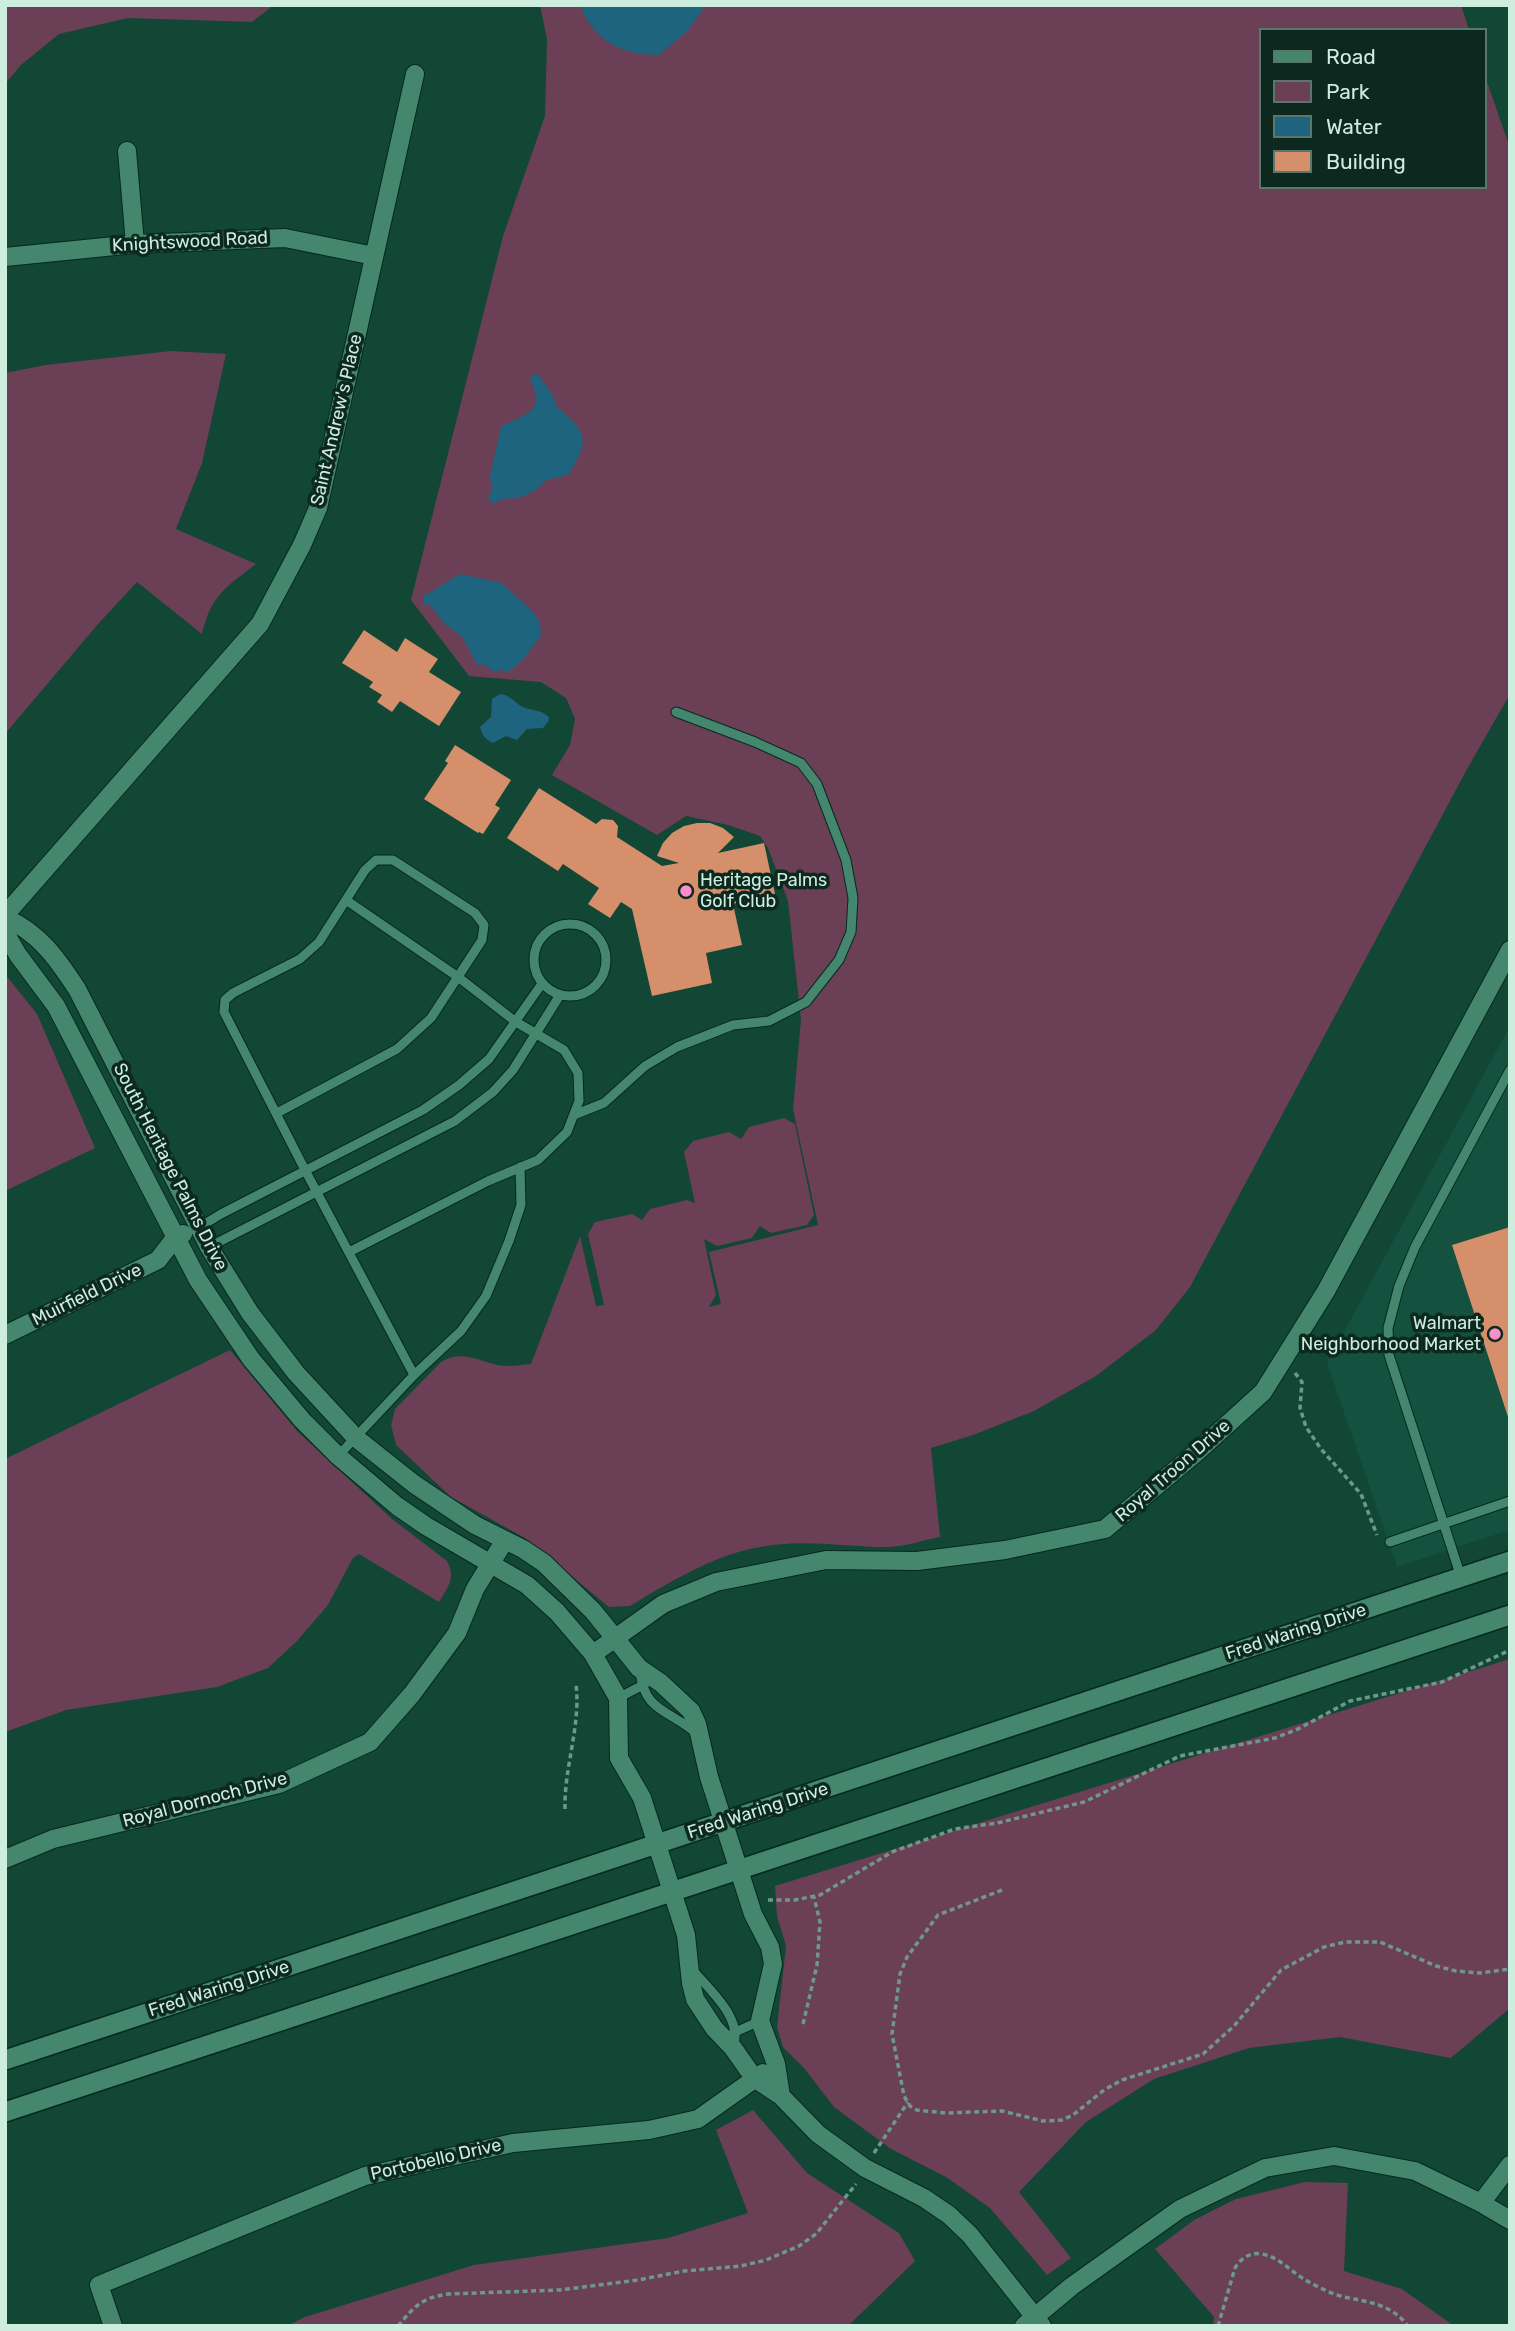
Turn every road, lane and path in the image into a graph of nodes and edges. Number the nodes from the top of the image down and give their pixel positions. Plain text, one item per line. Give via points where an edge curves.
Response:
1 (415, 74) dead end
2 (127, 151) dead end
3 (135, 244) junction
4 (374, 256) junction
5 (5, 257) edge
6 (676, 712) dead end
7 (346, 900) junction
8 (5, 917) edge
9 (5, 928) edge
10 (1510, 950) edge
11 (458, 977) junction
12 (541, 985) junction
13 (560, 995) junction
14 (516, 1022) junction
15 (536, 1034) junction
16 (1510, 1070) edge
17 (276, 1113) junction
18 (574, 1115) junction
19 (520, 1167) junction
20 (305, 1170) junction
21 (316, 1192) junction
22 (198, 1227) junction
23 (179, 1245) junction
24 (209, 1247) junction
25 (349, 1252) junction
26 (5, 1335) edge
27 (1281, 1363) junction
28 (414, 1375) junction
29 (356, 1438) junction
30 (338, 1456) junction
31 (1510, 1501) edge
32 (1444, 1523) junction
33 (505, 1540) junction
34 (1390, 1542) joint
35 (1510, 1561) edge
36 (490, 1564) junction
37 (1461, 1577) junction
38 (1510, 1615) edge
39 (616, 1637) junction
40 (1510, 1650) edge
41 (593, 1654) junction
42 (645, 1677) junction
43 (576, 1685) dead end
44 (618, 1698) junction
45 (565, 1809) dead end
46 (724, 1822) junction
47 (657, 1844) junction
48 (5, 1859) edge
49 (739, 1870) junction
50 (1002, 1890) dead end
51 (672, 1892) junction
52 (814, 1897) junction
53 (768, 1900) dead end
54 (1510, 1969) edge
55 (760, 2021) junction
56 (803, 2024) dead end
57 (730, 2039) junction
58 (5, 2060) edge
59 (776, 2064) junction
60 (754, 2078) junction
61 (781, 2096) junction
62 (908, 2102) junction
63 (5, 2112) edge
64 (1510, 2165) edge
65 (864, 2168) junction
66 (1481, 2203) junction
67 (1510, 2220) edge
68 (1034, 2323) edge
69 (113, 2326) edge
70 (398, 2326) edge
71 (1219, 2326) edge
72 (1408, 2326) edge

1 - 4 street, Saint Andrew's Place
2 - 3 street
3 - 4 street, Knightswood Road via 285,238
3 - 5 street, Knightswood Road
4 - 8 street, Saint Andrew's Place via 318,508 260,624
6 - 18 lane via 801,763 817,784 846,860 853,898 851,932 839,960 806,1002 769,1021 733,1024 677,1046 645,1066 604,1103
7 - 11 lane
7 - 11 lane via 376,860 393,860 475,913 484,925 482,940
7 - 17 lane via 319,942 300,959 225,1000 224,1012
8 - 22 street, South Heritage Palms Drive via 36,935 77,989
9 - 23 street, South Heritage Palms Drive via 18,955 56,1006
10 - 27 street, Royal Troon Drive via 1326,1291
11 - 14 lane
11 - 17 lane via 431,1018 397,1049
12 - 13 lane
12 - 13 lane via 533,960 541,939 560,926 583,927 601,942 606,966 602,977 584,994
12 - 14 lane
13 - 15 lane
14 - 15 lane
14 - 20 lane via 489,1059 459,1085 423,1110
15 - 18 lane via 564,1051 578,1073 579,1101
15 - 21 lane via 493,1092 455,1121
16 - 32 lane via 1415,1247 1388,1328 1389,1355
17 - 20 lane
18 - 19 lane via 567,1132 538,1160
19 - 25 lane
19 - 28 lane via 521,1205 486,1296 461,1331
20 - 21 lane
20 - 22 lane
21 - 24 lane
21 - 25 lane
22 - 23 street
22 - 24 street, South Heritage Palms Drive
23 - 24 street
23 - 26 street, Muirfield Drive
23 - 30 street, South Heritage Palms Drive via 251,1359
24 - 29 street, South Heritage Palms Drive via 271,1342
25 - 28 lane
27 - 34 path via 1302,1382 1300,1408 1312,1438 1360,1494 1380,1539
27 - 39 street, Royal Troon Drive via 1263,1392 1105,1529 1005,1550 917,1561 826,1560 716,1582 663,1604
28 - 29 lane
29 - 30 lane
29 - 33 street, South Heritage Palms Drive via 447,1508
30 - 36 street, South Heritage Palms Drive via 397,1506
31 - 32 lane
32 - 34 lane
32 - 37 lane
33 - 36 street, Royal Dornoch Drive
33 - 39 street, South Heritage Palms Drive via 544,1563
35 - 37 main road, Fred Waring Drive
36 - 41 street, South Heritage Palms Drive via 542,1598
36 - 48 street, Royal Dornoch Drive via 457,1633 370,1742 279,1784 53,1839
37 - 46 main road, Fred Waring Drive
38 - 49 main road
39 - 41 street, Royal Troon Drive
39 - 42 street, South Heritage Palms Drive
40 - 52 path via 1442,1682 1350,1701 1275,1738 1180,1756 1084,1802 956,1829 892,1852
41 - 44 street, South Heritage Palms Drive
42 - 44 lane
42 - 46 street, South Heritage Palms Drive via 691,1711
43 - 45 path via 578,1703 565,1777
44 - 47 street, South Heritage Palms Drive via 619,1758 642,1798
46 - 47 main road, Fred Waring Drive
46 - 49 street, South Heritage Palms Drive
47 - 51 street, South Heritage Palms Drive
47 - 58 main road, Fred Waring Drive
49 - 51 main road
49 - 55 street, South Heritage Palms Drive via 773,1964
50 - 62 path via 939,1915 907,1956 895,1998 892,2034
51 - 57 street, South Heritage Palms Drive via 686,1935 695,1999
51 - 63 main road
52 - 53 path
52 - 56 path via 820,1922 817,1965
54 - 62 path via 1456,1971 1380,1942 1345,1942 1324,1947 1281,1970 1234,2026 1203,2054 1122,2080 1062,2120 1043,2121 1002,2111 926,2112
55 - 57 lane
55 - 59 street
57 - 60 street, South Heritage Palms Drive
59 - 60 street, Portobello Drive
59 - 61 street
60 - 61 street
60 - 69 street, Portobello Drive via 698,2119 649,2130 513,2143 365,2176 99,2285
61 - 65 street via 818,2134
62 - 65 path
64 - 66 street
65 - 68 street via 949,2215 970,2235
65 - 70 path via 852,2191 816,2234 766,2260 560,2290 430,2297
66 - 67 street
66 - 68 street via 1415,2171 1334,2156 1265,2168 1180,2209 1072,2286
71 - 72 path via 1235,2268 1247,2256 1262,2253 1327,2291 1380,2305

